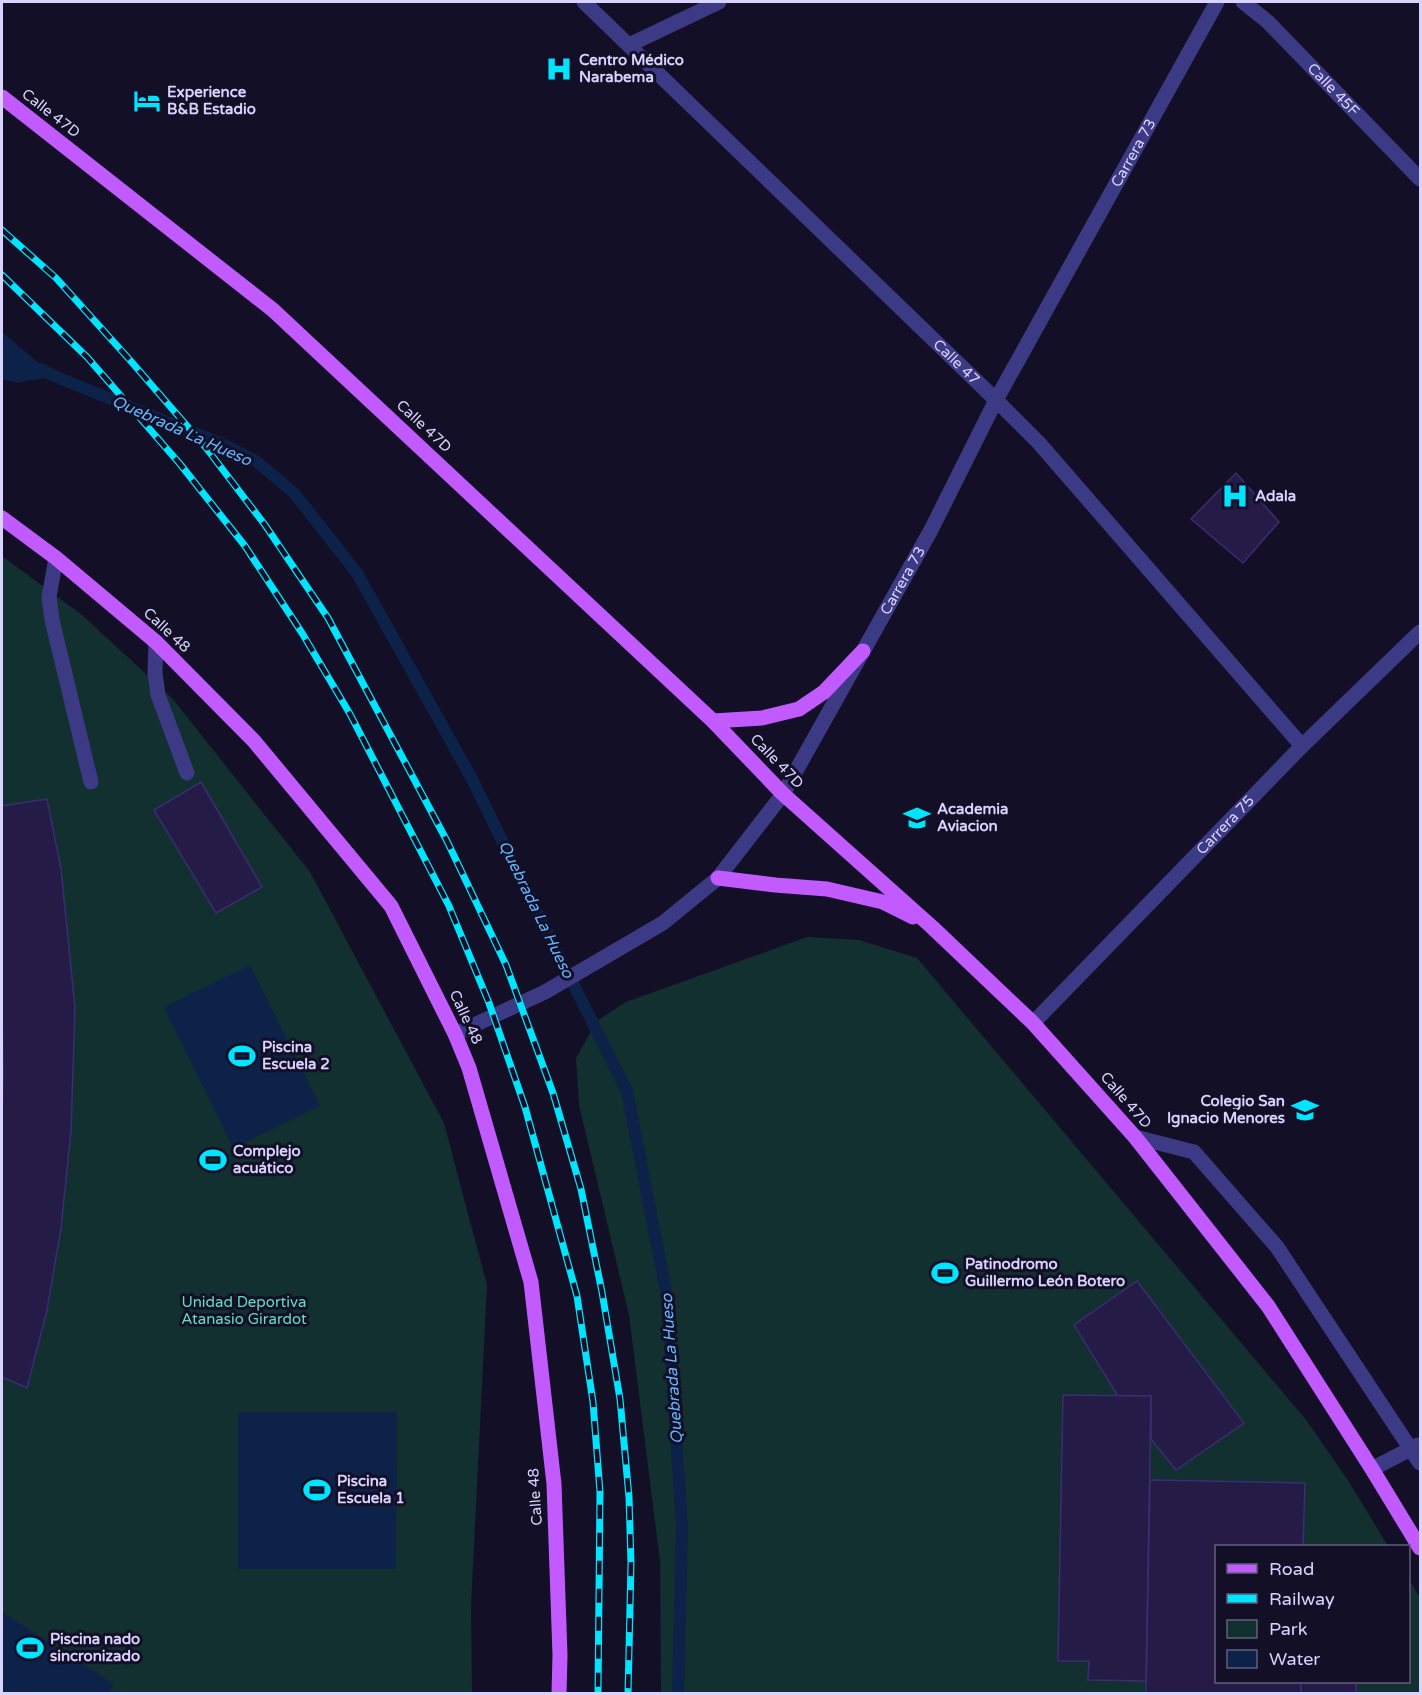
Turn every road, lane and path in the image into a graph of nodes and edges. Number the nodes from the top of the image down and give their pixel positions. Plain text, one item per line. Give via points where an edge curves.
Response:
1 (584, 2) edge
2 (719, 2) edge
3 (1217, 2) edge
4 (1243, 2) edge
5 (629, 45) junction
6 (2, 97) edge
7 (1420, 179) edge
8 (996, 400) junction
9 (2, 518) edge
10 (56, 558) junction
11 (1420, 632) edge
12 (156, 642) junction
13 (863, 651) junction
14 (713, 721) junction
15 (1302, 746) junction
16 (187, 772) dead end
17 (91, 782) dead end
18 (783, 794) junction
19 (718, 878) junction
20 (932, 927) junction
21 (1033, 1023) junction
22 (455, 1034) junction
23 (1135, 1137) junction
24 (1416, 1446) edge
25 (1420, 1463) edge
26 (1372, 1469) junction
27 (1420, 1548) edge
28 (559, 1694) edge

1 - 5 street, Calle 47
2 - 5 street
3 - 8 street, Carrera 73
4 - 7 street, Calle 45F via 1268,22
5 - 8 street, Calle 47
6 - 14 main road, Calle 47D via 273,310
8 - 13 street, Carrera 73 via 931,530
8 - 15 street, Calle 47 via 1039,443
9 - 10 main road, Calle 48
10 - 12 main road, Calle 48
10 - 17 street via 49,597 52,620
11 - 15 street, Carrera 75
12 - 16 street via 158,694
12 - 22 main road, Calle 48 via 254,741 391,906
13 - 14 main road via 824,692 799,710 762,718
13 - 18 street, Carrera 73
14 - 18 main road, Calle 47D
15 - 21 street, Carrera 75
18 - 19 street, Carrera 73
18 - 20 main road, Calle 47D
19 - 20 main road via 849,894 883,902
19 - 22 street, Carrera 73 via 663,923 635,940 545,992
20 - 21 main road, Calle 47D
21 - 23 main road, Calle 47D
22 - 28 main road, Calle 48 via 469,1068 531,1282 554,1484
23 - 24 street via 1194,1152 1277,1247
23 - 26 main road, Calle 47D via 1268,1306
24 - 25 street
24 - 26 street
26 - 27 main road, Calle 47D

